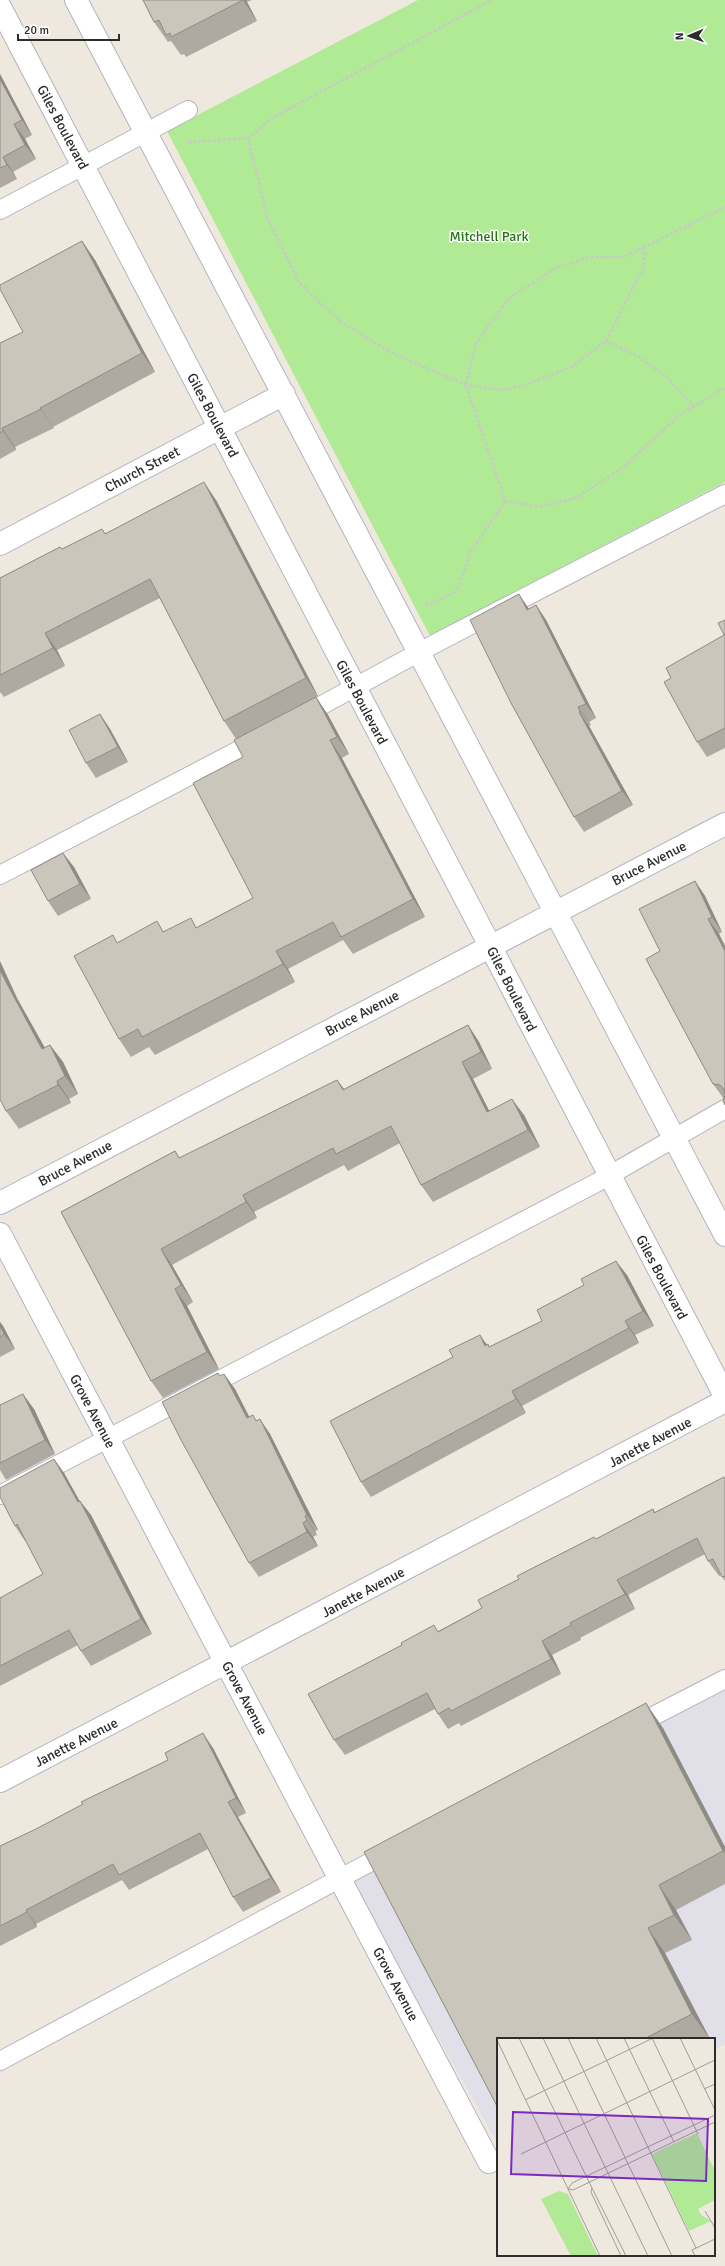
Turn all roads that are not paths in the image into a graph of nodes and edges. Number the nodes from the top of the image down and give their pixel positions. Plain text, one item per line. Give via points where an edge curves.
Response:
1 (76, 0) edge
2 (0, 7) edge
3 (188, 110) dead end
4 (146, 133) junction
5 (83, 166) junction
6 (0, 210) edge
7 (284, 394) junction
8 (220, 428) junction
9 (725, 494) edge
10 (0, 544) edge
11 (419, 653) junction
12 (355, 688) junction
13 (725, 824) edge
14 (0, 875) edge
15 (555, 912) junction
16 (490, 946) junction
17 (725, 1109) edge
18 (673, 1137) junction
19 (609, 1175) junction
20 (0, 1203) edge
21 (0, 1234) edge
22 (725, 1235) edge
23 (725, 1396) edge
24 (725, 1401) edge
25 (108, 1438) junction
26 (0, 1495) edge
27 (226, 1663) junction
28 (725, 1679) edge
29 (620, 1733) edge
30 (0, 1781) edge
31 (409, 1842) edge
32 (339, 1878) junction
33 (0, 2061) edge
34 (489, 2162) dead end

1 - 4 street
2 - 5 street, Giles Boulevard
3 - 4 lane
4 - 5 lane
4 - 7 street
5 - 6 lane
5 - 8 street, Giles Boulevard
7 - 8 street, Church Street
7 - 11 street
8 - 10 street, Church Street
8 - 12 street, Giles Boulevard
9 - 11 lane
11 - 12 lane
11 - 15 street
12 - 14 lane
12 - 16 street, Giles Boulevard
13 - 15 street, Bruce Avenue
15 - 16 street, Bruce Avenue
15 - 18 street
16 - 19 street, Giles Boulevard
16 - 20 street, Bruce Avenue
17 - 18 lane
18 - 19 lane
18 - 22 street
19 - 23 street, Giles Boulevard
19 - 25 lane
21 - 25 street, Grove Avenue
24 - 27 street, Janette Avenue
25 - 26 lane
25 - 27 street, Grove Avenue
27 - 30 street, Janette Avenue
27 - 32 street, Grove Avenue
28 - 29 lane
31 - 32 lane
32 - 33 lane
32 - 34 street, Grove Avenue

